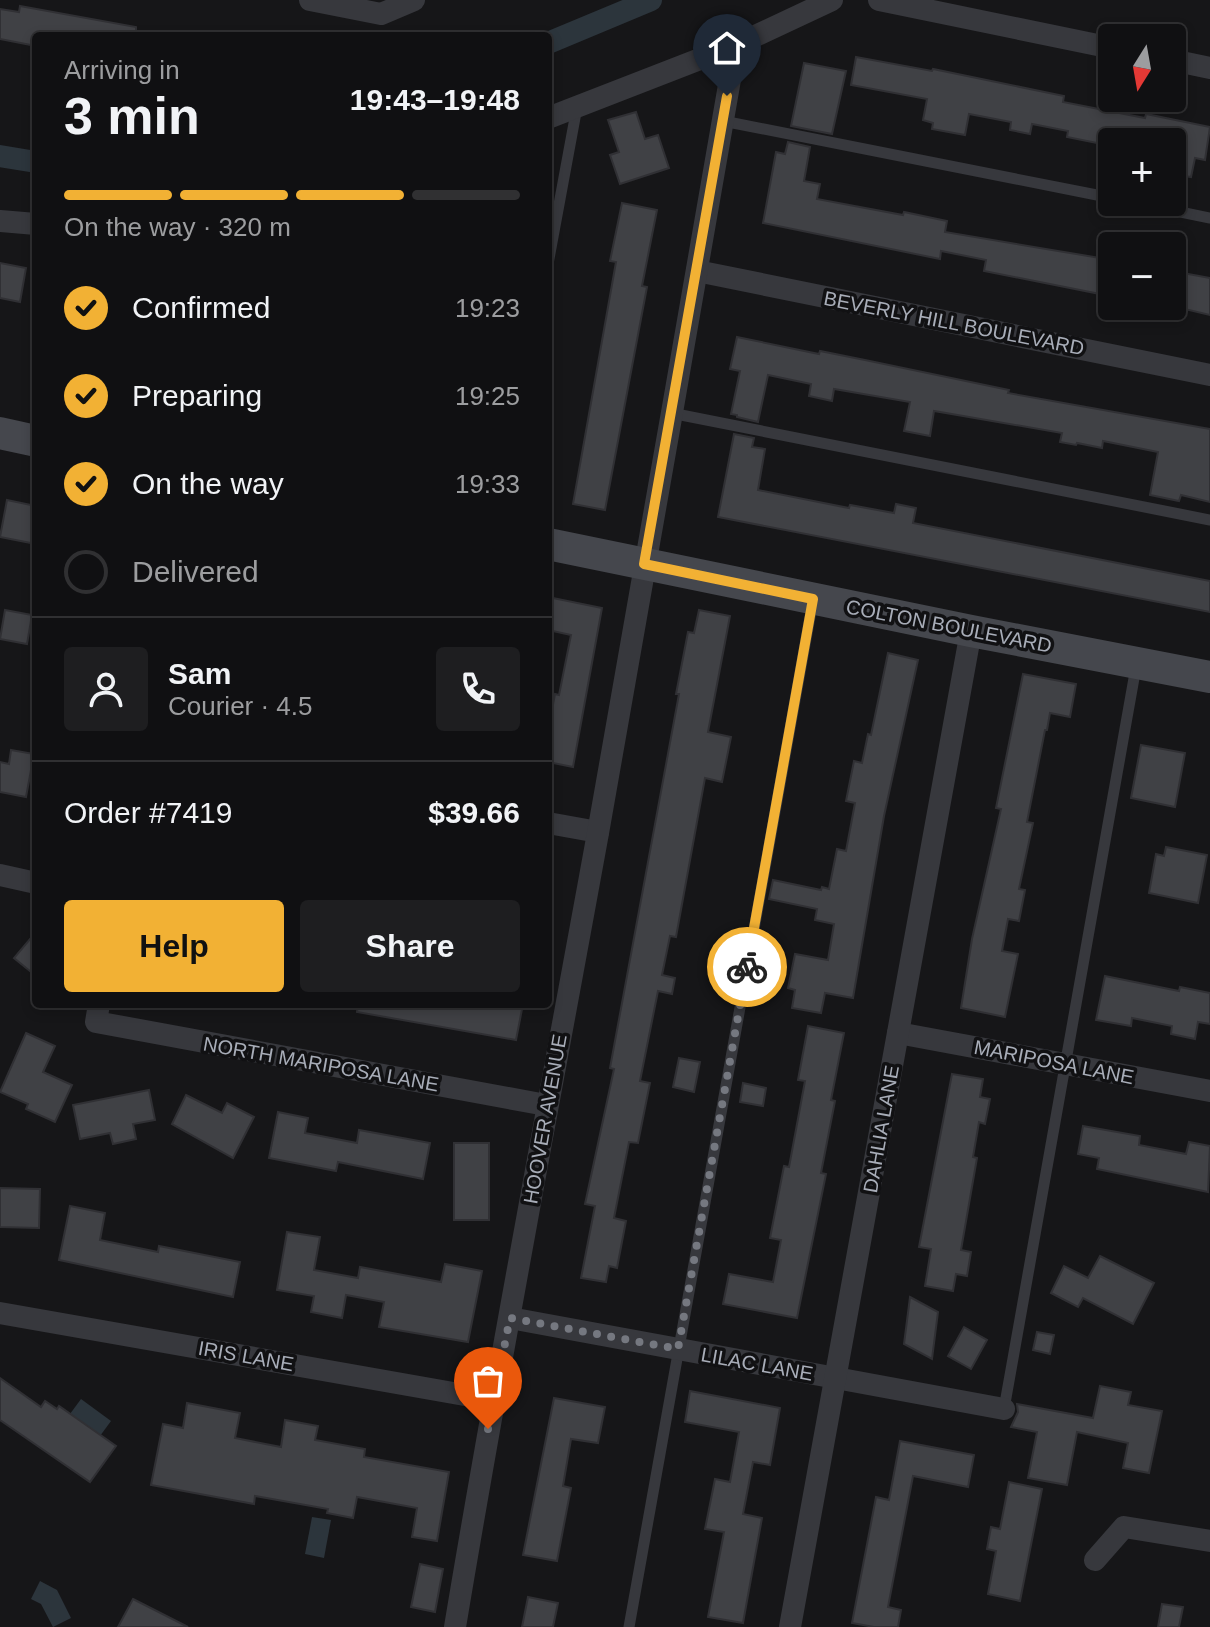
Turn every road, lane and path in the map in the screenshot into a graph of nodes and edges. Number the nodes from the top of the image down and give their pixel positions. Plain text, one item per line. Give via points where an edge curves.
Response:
1 (310, 0) edge
2 (414, 0) edge
3 (832, 0) edge
4 (879, 0) edge
5 (736, 45) junction
6 (1098, 45) edge
7 (1186, 63) edge
8 (1210, 68) edge
9 (577, 107) junction
10 (552, 116) edge
11 (723, 121) junction
12 (1098, 195) edge
13 (1186, 213) edge
14 (1210, 218) edge
15 (0, 221) edge
16 (32, 224) edge
17 (552, 242) edge
18 (697, 271) junction
19 (1210, 375) edge
20 (671, 413) junction
21 (0, 433) edge
22 (32, 440) edge
23 (1210, 520) edge
24 (552, 545) edge
25 (644, 564) junction
26 (813, 599) junction
27 (971, 631) junction
28 (1136, 663) junction
29 (1210, 677) edge
30 (552, 824) edge
31 (598, 832) junction
32 (0, 875) edge
33 (32, 882) edge
34 (97, 1013) edge
35 (898, 1033) junction
36 (1065, 1064) junction
37 (1210, 1091) edge
38 (546, 1105) junction
39 (0, 1313) edge
40 (510, 1318) junction
41 (678, 1349) junction
42 (835, 1378) junction
43 (493, 1400) junction
44 (1004, 1409) joint
45 (1210, 1541) edge
46 (1095, 1560) dead end
47 (455, 1627) edge
48 (629, 1627) edge
49 (790, 1627) edge

1 - 2 street via 381,14
3 - 5 street
4 - 6 street
5 - 9 street
5 - 11 street, HOOVER AVENUE
7 - 8 street
9 - 10 street
9 - 17 lane
11 - 12 lane
11 - 18 street, HOOVER AVENUE
13 - 14 lane
15 - 16 street
18 - 19 street, BEVERLY HILL BOULEVARD
18 - 20 street, HOOVER AVENUE
20 - 23 lane
20 - 25 street, HOOVER AVENUE
21 - 22 street
24 - 25 street, COLTON BOULEVARD
25 - 26 street, COLTON BOULEVARD
25 - 31 street, HOOVER AVENUE
26 - 27 street, COLTON BOULEVARD
26 - 41 lane
27 - 28 street, COLTON BOULEVARD
27 - 35 street, DAHLIA LANE
28 - 29 street, COLTON BOULEVARD
28 - 36 lane
30 - 31 street
31 - 38 street, HOOVER AVENUE
32 - 33 street
34 - 38 street, NORTH MARIPOSA LANE
35 - 36 street, MARIPOSA LANE
35 - 42 street, DAHLIA LANE
36 - 37 street, MARIPOSA LANE
36 - 44 lane
38 - 40 street, HOOVER AVENUE
39 - 43 street, IRIS LANE
40 - 41 street, LILAC LANE
40 - 43 street, HOOVER AVENUE
41 - 42 street, LILAC LANE
41 - 48 lane
42 - 44 street, LILAC LANE
42 - 49 street, DAHLIA LANE
43 - 47 street, HOOVER AVENUE
45 - 46 street via 1124,1527

